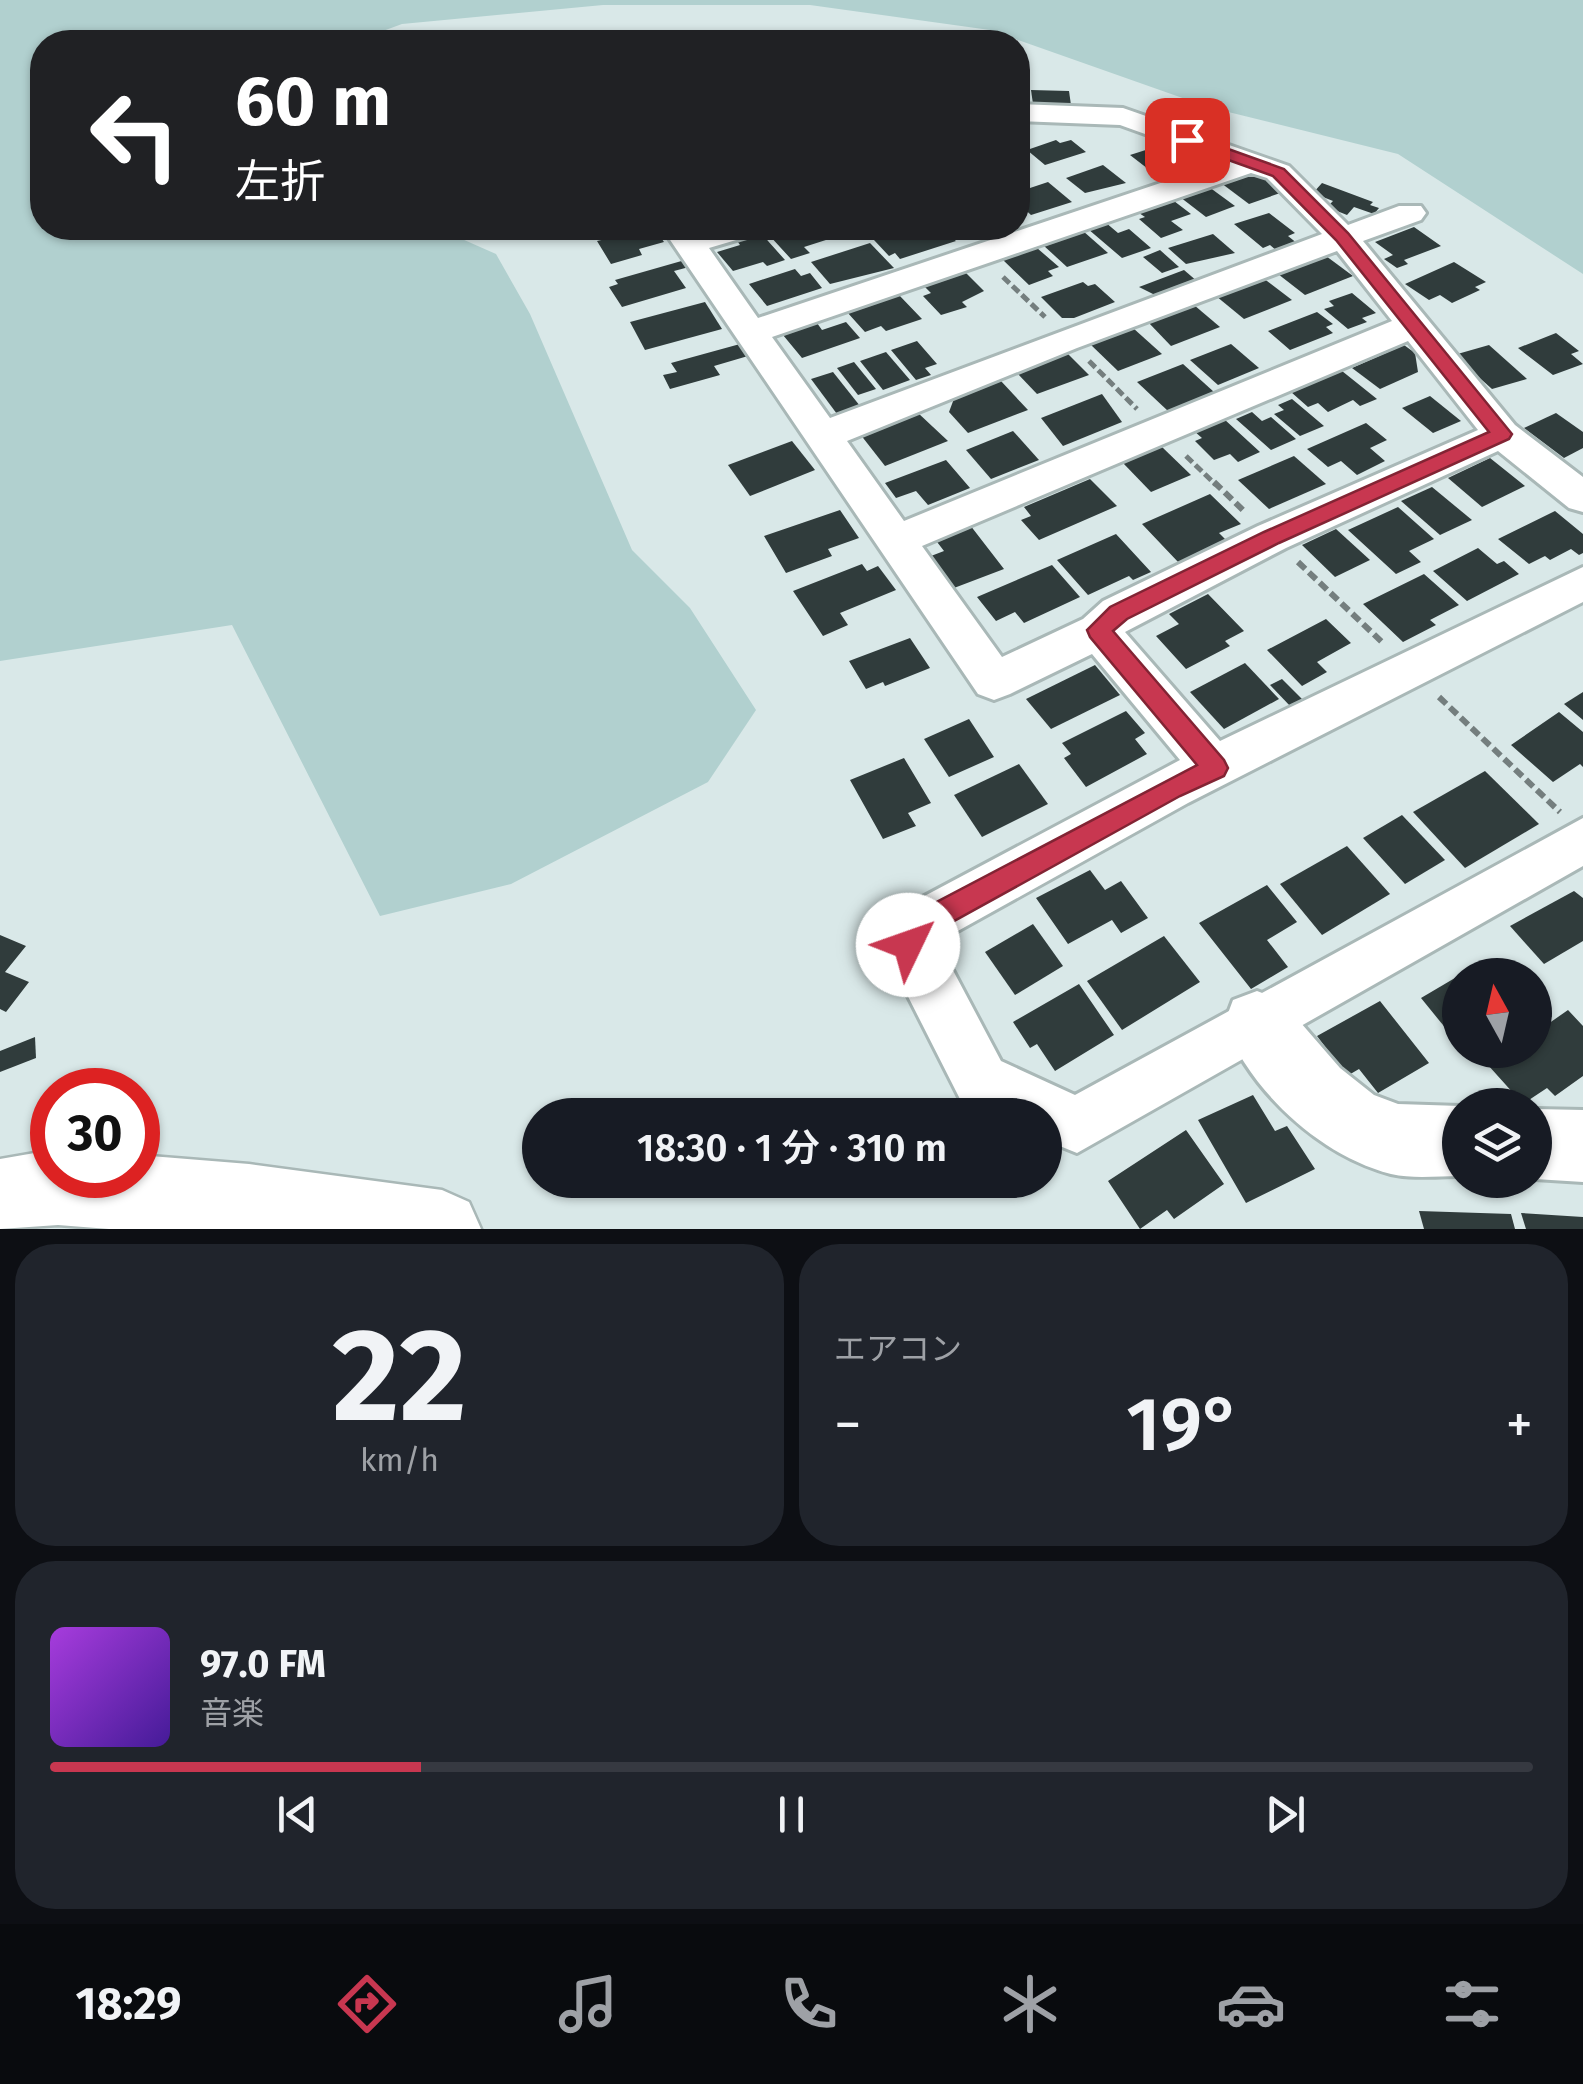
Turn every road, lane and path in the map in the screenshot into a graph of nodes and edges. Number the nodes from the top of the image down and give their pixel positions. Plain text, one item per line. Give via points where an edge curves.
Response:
1 (1030, 114) edge
2 (1103, 116) junction
3 (1030, 138) edge
4 (1250, 163) junction
5 (1410, 213) dead end
6 (1342, 237) junction
7 (1030, 238) edge
8 (687, 240) edge
9 (1023, 240) edge
10 (1414, 325) junction
11 (748, 333) junction
12 (1502, 434) junction
13 (824, 435) junction
14 (1583, 498) edge
15 (897, 540) junction
16 (1583, 583) edge
17 (1098, 630) junction
18 (1216, 768) junction
19 (1583, 840) edge
20 (1258, 1024) junction
21 (1442, 1140) edge
22 (1552, 1145) edge
23 (1583, 1146) edge
24 (0, 1197) edge
25 (442, 1229) edge

1 - 2 street
2 - 3 street
2 - 4 street via 1123,116
4 - 6 street via 1278,172
4 - 7 street
5 - 6 street
6 - 10 street
6 - 13 street
8 - 11 street
9 - 11 street
10 - 12 street
10 - 15 street
11 - 13 street
12 - 14 street
12 - 17 street via 1255,546 1118,613
13 - 15 street
15 - 17 street via 994,681
16 - 18 street
17 - 18 street
18 - 20 street via 920,926 908,945 981,1081 1077,1125
19 - 20 street
20 - 21 street via 1315,1092 1355,1126 1393,1139
22 - 23 street
24 - 25 main road via 58,1187 249,1202

